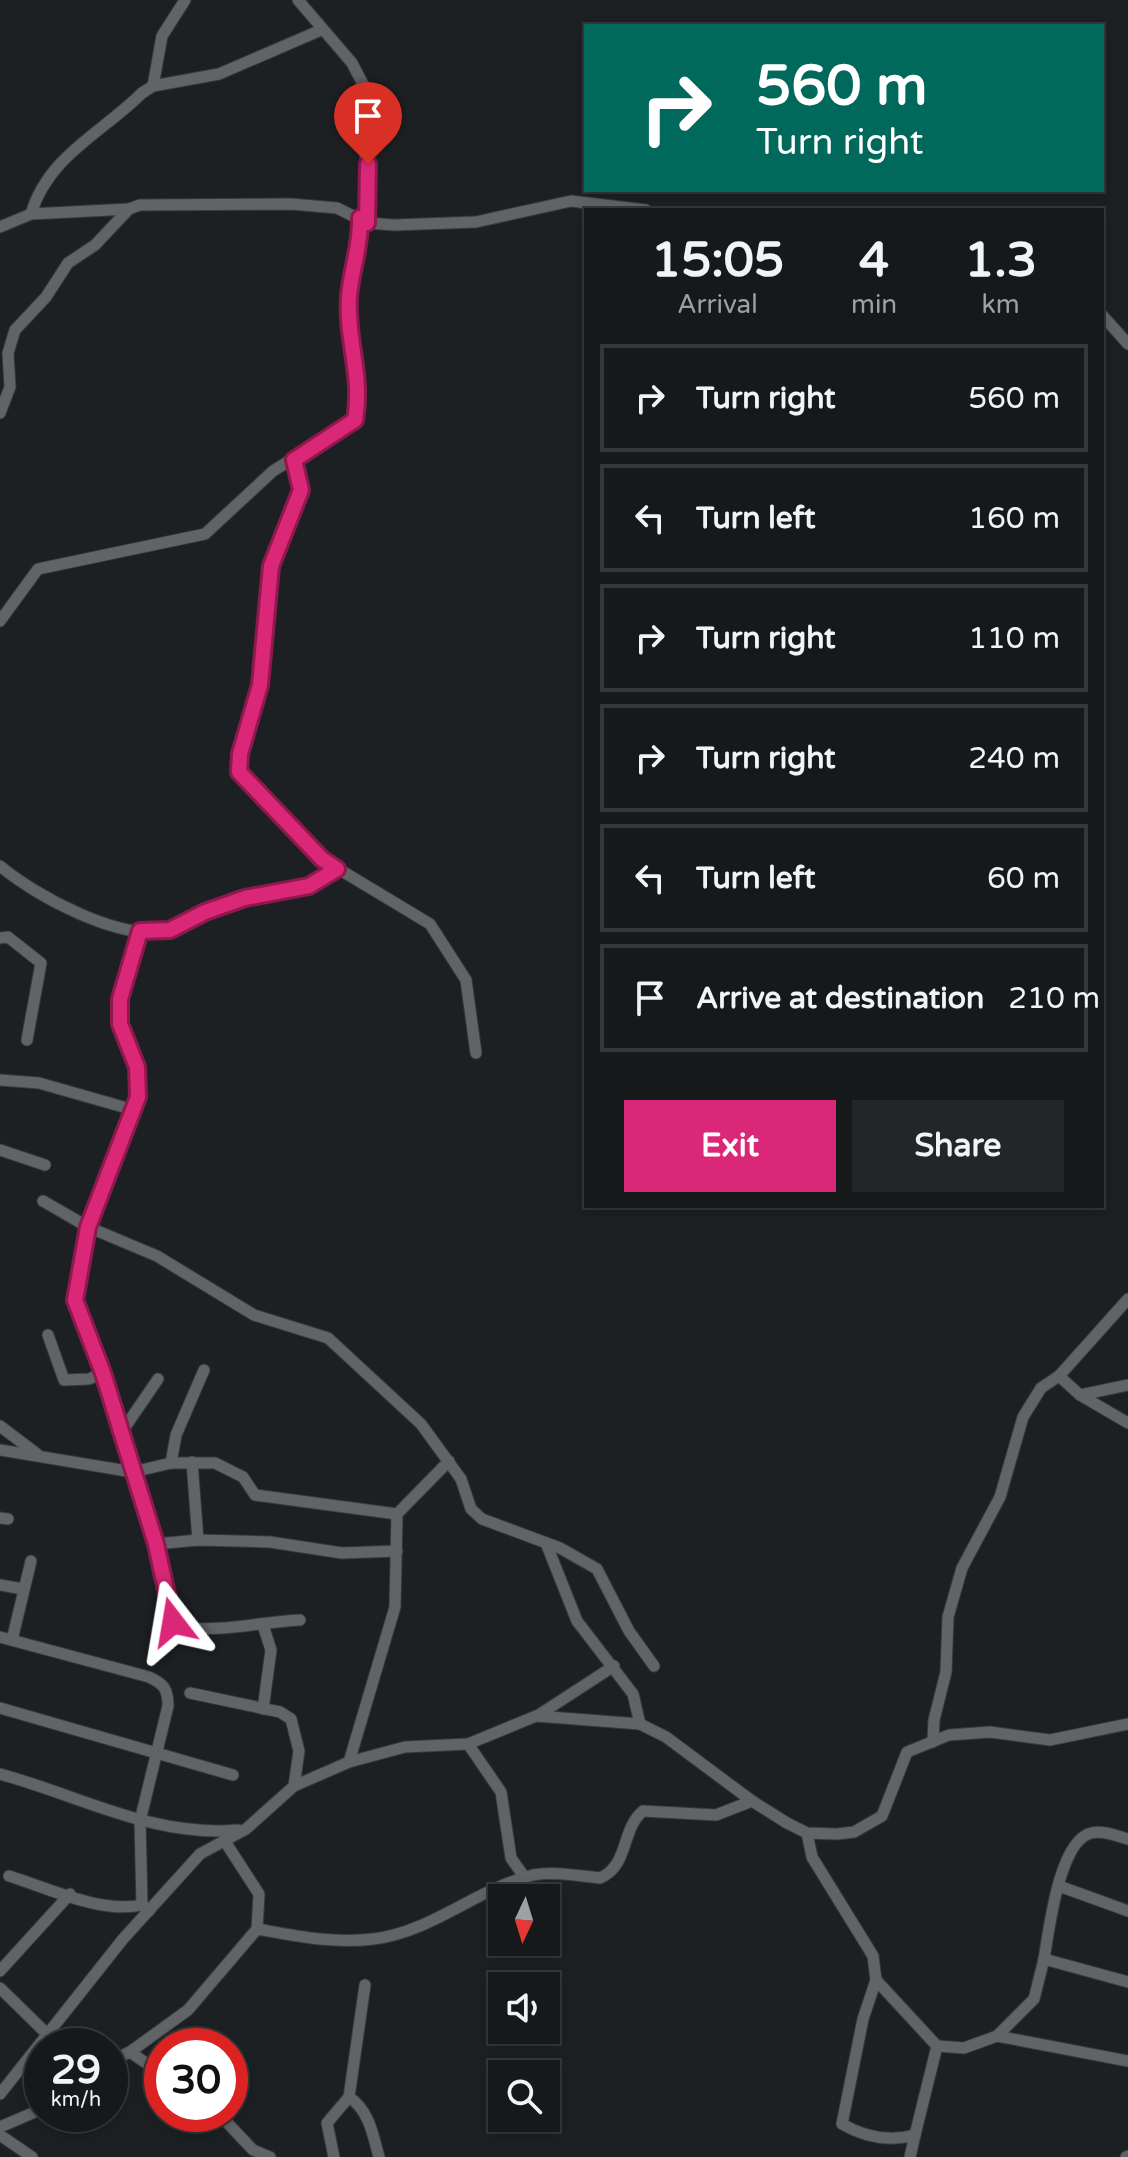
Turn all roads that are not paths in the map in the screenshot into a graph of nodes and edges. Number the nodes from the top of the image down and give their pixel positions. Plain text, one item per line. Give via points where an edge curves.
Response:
1 (185, 0) edge
2 (298, 0) edge
3 (321, 30) junction
4 (153, 86) junction
5 (629, 208) edge
6 (129, 209) junction
7 (31, 214) junction
8 (363, 220) junction
9 (0, 227) edge
10 (1104, 317) edge
11 (15, 330) junction
12 (0, 339) edge
13 (1128, 344) edge
14 (0, 413) edge
15 (294, 460) junction
16 (0, 621) edge
17 (0, 866) edge
18 (337, 869) junction
19 (140, 931) junction
20 (0, 938) edge
21 (27, 1040) dead end
22 (476, 1053) dead end
23 (0, 1080) edge
24 (134, 1110) junction
25 (1, 1154) edge
26 (45, 1165) dead end
27 (43, 1201) dead end
28 (88, 1227) junction
29 (1128, 1299) edge
30 (48, 1335) dead end
31 (204, 1370) dead end
32 (103, 1373) junction
33 (1059, 1376) junction
34 (158, 1379) dead end
35 (1128, 1385) edge
36 (1080, 1395) junction
37 (1128, 1423) edge
38 (0, 1426) edge
39 (121, 1433) junction
40 (0, 1450) edge
41 (41, 1457) junction
42 (449, 1461) junction
43 (192, 1462) junction
44 (171, 1463) junction
45 (133, 1472) junction
46 (397, 1514) junction
47 (198, 1540) junction
48 (546, 1543) junction
49 (156, 1544) junction
50 (397, 1551) junction
51 (31, 1561) dead end
52 (0, 1585) edge
53 (23, 1589) junction
54 (300, 1620) dead end
55 (263, 1625) junction
56 (0, 1637) edge
57 (12, 1640) junction
58 (614, 1666) junction
59 (654, 1666) dead end
60 (190, 1693) dead end
61 (0, 1708) edge
62 (263, 1709) junction
63 (536, 1716) junction
64 (640, 1724) junction
65 (1128, 1724) edge
66 (933, 1742) junction
67 (468, 1744) junction
68 (155, 1751) junction
69 (349, 1762) junction
70 (0, 1774) edge
71 (233, 1775) dead end
72 (294, 1786) junction
73 (752, 1801) junction
74 (140, 1821) junction
75 (246, 1829) junction
76 (807, 1833) junction
77 (1128, 1839) edge
78 (224, 1840) junction
79 (9, 1876) dead end
80 (525, 1878) junction
81 (1059, 1886) junction
82 (70, 1894) junction
83 (146, 1908) junction
84 (1128, 1911) edge
85 (257, 1929) junction
86 (1044, 1959) junction
87 (0, 1971) edge
88 (876, 1980) junction
89 (1128, 1982) edge
90 (365, 1985) dead end
91 (0, 1988) edge
92 (41, 2028) edge
93 (53, 2028) edge
94 (997, 2036) junction
95 (937, 2046) junction
96 (130, 2052) joint
97 (1128, 2061) edge
98 (144, 2062) edge
99 (24, 2064) edge
100 (0, 2094) edge
101 (349, 2097) junction
102 (24, 2117) edge
103 (0, 2127) edge
104 (236, 2132) edge
105 (0, 2135) edge
106 (915, 2135) junction
107 (32, 2157) edge
108 (270, 2157) edge
109 (334, 2157) edge
110 (379, 2157) edge
111 (910, 2157) edge

1 - 4 street via 162,36
2 - 3 street
3 - 4 street via 219,74
3 - 8 street via 352,63 364,86
4 - 7 street via 56,164 38,191
5 - 8 street via 571,201 476,222
6 - 7 street
6 - 8 street via 156,204 291,204 337,208
6 - 11 street via 95,245 68,263
7 - 9 street
8 - 15 street via 349,298 359,380 355,420
10 - 13 street
11 - 12 street
11 - 14 street via 8,353 10,387
15 - 16 street via 273,471 205,534 38,569
15 - 18 street via 301,490 271,566 260,685 239,772
17 - 19 street via 57,903
18 - 19 street via 309,886 245,898 170,930
18 - 22 street via 430,924 466,980
19 - 24 street via 120,999 122,1033 140,1083
20 - 21 street via 8,937 41,963
23 - 24 street via 39,1083
24 - 28 street
25 - 26 street
27 - 28 street
28 - 32 street via 75,1300
28 - 42 street via 157,1256 254,1315 328,1338 394,1396
29 - 33 street
30 - 32 street via 64,1380
31 - 44 street via 176,1435
32 - 39 street
33 - 36 street
33 - 66 street via 1041,1388 1028,1408 1000,1497 962,1568 948,1617 946,1672
34 - 39 street
35 - 36 street
36 - 37 street
38 - 41 street
39 - 45 street
40 - 41 street
41 - 45 street
42 - 46 street
42 - 48 street via 471,1509 482,1519
43 - 44 street
43 - 46 street via 234,1470 255,1495
43 - 47 street
44 - 45 street
45 - 49 street
46 - 50 street
47 - 49 street
47 - 50 street via 270,1542 342,1553
48 - 58 street via 577,1621
48 - 59 street via 597,1569
49 - 55 street via 178,1627 223,1631
50 - 69 street via 395,1607
51 - 53 street
52 - 53 street
53 - 57 street
54 - 55 street
55 - 62 street via 271,1650
56 - 57 street
57 - 68 street via 163,1684 168,1706
58 - 63 street
58 - 64 street via 633,1694
60 - 62 street
61 - 68 street
62 - 72 street via 280,1712 295,1725 299,1751
63 - 64 street
63 - 67 street
64 - 73 street via 693,1755
65 - 66 street via 1050,1740 990,1732 949,1735
66 - 76 street via 907,1752 889,1804 870,1824 854,1832
67 - 69 street via 405,1747
67 - 80 street via 501,1792 511,1858
68 - 71 street
68 - 74 street
69 - 72 street
70 - 74 street
72 - 75 street
73 - 76 street
73 - 80 street via 716,1815 643,1811 610,1874
74 - 75 street
74 - 83 street
75 - 78 street
76 - 88 street via 812,1857 873,1956
77 - 81 street via 1088,1833 1068,1857
78 - 83 street via 200,1854
78 - 85 street via 259,1894
79 - 82 street
80 - 85 street via 479,1895 442,1919 375,1939 321,1941
81 - 84 street
81 - 86 street
82 - 83 street
82 - 87 street
83 - 93 street
85 - 96 street via 188,2010
86 - 89 street
86 - 94 street via 1034,1999
88 - 95 street
88 - 106 street via 842,2124 884,2139
90 - 101 street
91 - 92 street
94 - 95 street via 964,2048
94 - 97 street
95 - 106 street
96 - 98 street
99 - 100 street
101 - 109 street via 327,2123
101 - 110 street via 367,2116
102 - 103 street
104 - 108 street via 253,2150
105 - 107 street
106 - 111 street

